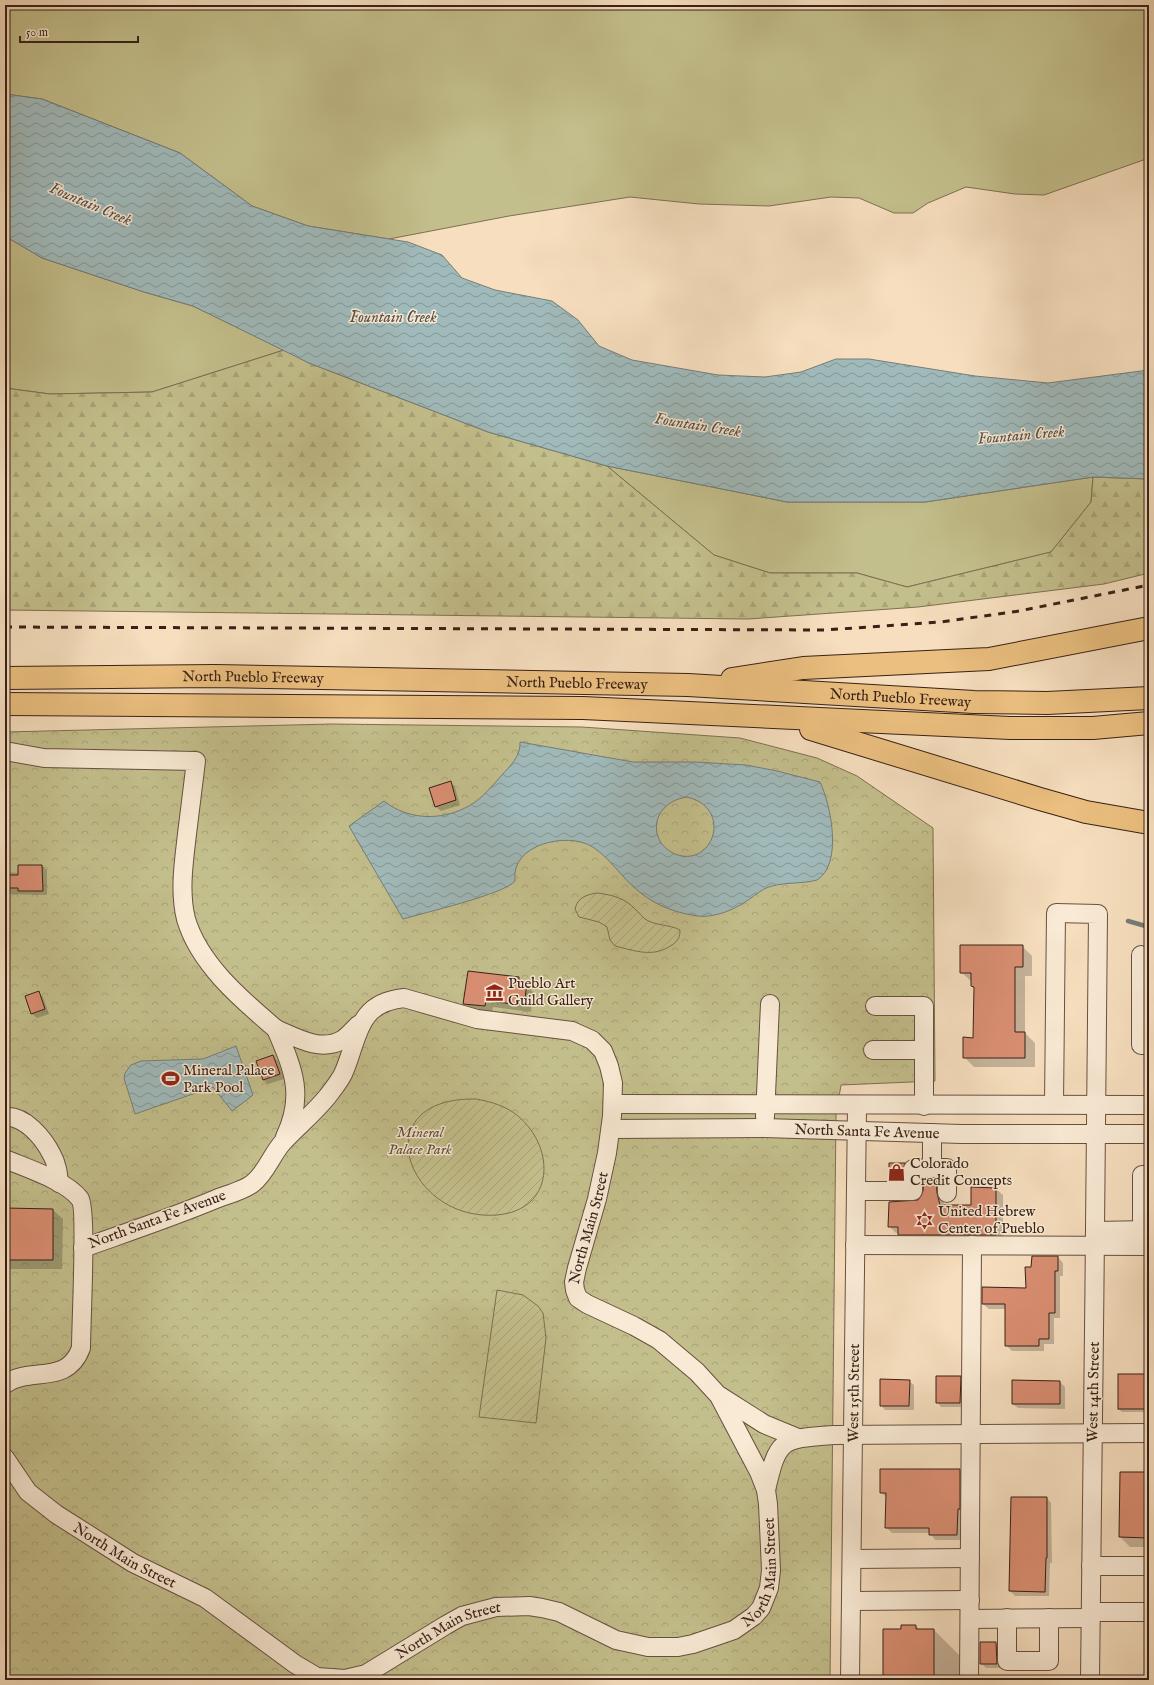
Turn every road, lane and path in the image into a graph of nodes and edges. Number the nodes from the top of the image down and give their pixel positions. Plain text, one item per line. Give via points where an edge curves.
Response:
1 (1149, 628) edge
2 (5, 678) edge
3 (688, 686) junction
4 (1149, 698) edge
5 (5, 704) edge
6 (773, 718) junction
7 (1149, 723) edge
8 (5, 751) edge
9 (1149, 823) edge
10 (1141, 955) dead end
11 (770, 1004) dead end
12 (875, 1006) dead end
13 (363, 1020) junction
14 (276, 1029) junction
15 (1149, 1045) edge
16 (874, 1050) dead end
17 (924, 1050) junction
18 (613, 1104) junction
19 (1054, 1104) junction
20 (1097, 1104) junction
21 (766, 1105) junction
22 (1149, 1105) edge
23 (857, 1106) junction
24 (924, 1106) junction
25 (5, 1117) edge
26 (764, 1128) junction
27 (611, 1129) junction
28 (858, 1132) junction
29 (932, 1133) junction
30 (1097, 1134) junction
31 (1149, 1134) edge
32 (282, 1143) junction
33 (5, 1159) edge
34 (932, 1168) junction
35 (1149, 1175) edge
36 (59, 1183) junction
37 (857, 1191) junction
38 (947, 1193) dead end
39 (1147, 1236) edge
40 (1095, 1238) junction
41 (855, 1245) junction
42 (972, 1245) junction
43 (83, 1248) junction
44 (5, 1384) edge
45 (719, 1396) junction
46 (1149, 1433) edge
47 (970, 1434) junction
48 (1092, 1434) junction
49 (853, 1436) junction
50 (798, 1438) junction
51 (5, 1458) edge
52 (766, 1490) junction
53 (852, 1558) junction
54 (970, 1558) junction
55 (1091, 1566) junction
56 (1149, 1566) edge
57 (970, 1600) junction
58 (852, 1601) junction
59 (1149, 1612) edge
60 (1091, 1615) junction
61 (1007, 1618) junction
62 (1049, 1618) junction
63 (970, 1619) junction
64 (366, 1677) edge
65 (850, 1680) edge
66 (969, 1680) edge
67 (1090, 1680) edge

1 - 3 highway via 989,659 803,668
2 - 3 highway, North Pueblo Freeway via 215,676
3 - 4 highway, North Pueblo Freeway via 974,702 1047,703
5 - 6 highway, North Pueblo Freeway via 583,708
6 - 7 highway, North Pueblo Freeway via 1010,728 1092,728
6 - 9 highway via 1046,801 1120,819
8 - 14 street via 44,758 196,761 183,865 182,892 186,919 197,944 211,965 243,1001
10 - 15 street via 1141,1045
11 - 21 street
12 - 17 street via 924,1006
13 - 14 street, North Santa Fe Avenue via 343,1039 326,1045 308,1042
13 - 18 street, North Santa Fe Avenue via 383,1003 404,998 477,1019 582,1034 602,1050 613,1083
13 - 32 street, North Santa Fe Avenue via 335,1087
14 - 32 street, North Santa Fe Avenue via 294,1073 296,1087 296,1107
16 - 17 street
17 - 24 street
18 - 21 street, North Santa Fe Avenue
18 - 27 street, North Santa Fe Avenue
19 - 20 street, North Santa Fe Avenue
19 - 20 street, West 14th Street via 1056,913 1098,914
19 - 24 street, North Santa Fe Avenue
20 - 22 street, North Santa Fe Avenue
20 - 30 street, West 14th Street
21 - 23 street, North Santa Fe Avenue
21 - 26 street
23 - 24 street, North Santa Fe Avenue
23 - 28 street, West 15th Street
25 - 36 street via 19,1120 29,1126 45,1145 57,1168
26 - 27 street, North Santa Fe Avenue
26 - 28 street, North Santa Fe Avenue
27 - 45 street, North Main Street via 597,1200 574,1282 578,1298 659,1340
28 - 29 street, North Santa Fe Avenue
28 - 37 street, West 15th Street
29 - 30 street, North Santa Fe Avenue
29 - 34 street
30 - 31 street, North Santa Fe Avenue
30 - 40 street, West 14th Street
32 - 43 street, North Santa Fe Avenue via 253,1184
33 - 36 street, North Santa Fe Avenue
34 - 37 street via 913,1168 913,1191
34 - 38 street via 947,1168
35 - 39 street via 1142,1175
36 - 43 street, North Santa Fe Avenue via 74,1192 83,1206
37 - 41 street, West 15th Street
39 - 40 street
40 - 42 street
40 - 48 street, West 14th Street
41 - 42 street
41 - 49 street, West 15th Street
42 - 47 street
43 - 44 street via 81,1348 78,1357 71,1364 53,1373 15,1378
45 - 50 street, North Main Street via 764,1424
45 - 52 street, North Main Street
46 - 48 street, North Main Street
47 - 48 street, North Main Street
47 - 49 street, North Main Street
47 - 54 street
48 - 55 street, West 14th Street
49 - 50 street, North Main Street
49 - 53 street, West 15th Street
50 - 52 street, North Main Street via 788,1441 775,1456
51 - 64 street, North Main Street via 28,1492 56,1514 133,1563 205,1598 306,1672 327,1679
52 - 64 street, North Main Street via 770,1520 769,1588 761,1608 745,1624 734,1630 678,1647 648,1647 616,1640 559,1612 523,1606 496,1607 462,1616
53 - 54 street
53 - 58 street, West 15th Street
54 - 57 street
55 - 56 street
55 - 60 street, West 14th Street
57 - 58 street
57 - 63 street
58 - 65 street, West 15th Street
59 - 60 street
60 - 62 street
60 - 67 street, West 14th Street
61 - 62 street
61 - 62 street via 1007,1661 1049,1661
61 - 63 street
63 - 66 street

